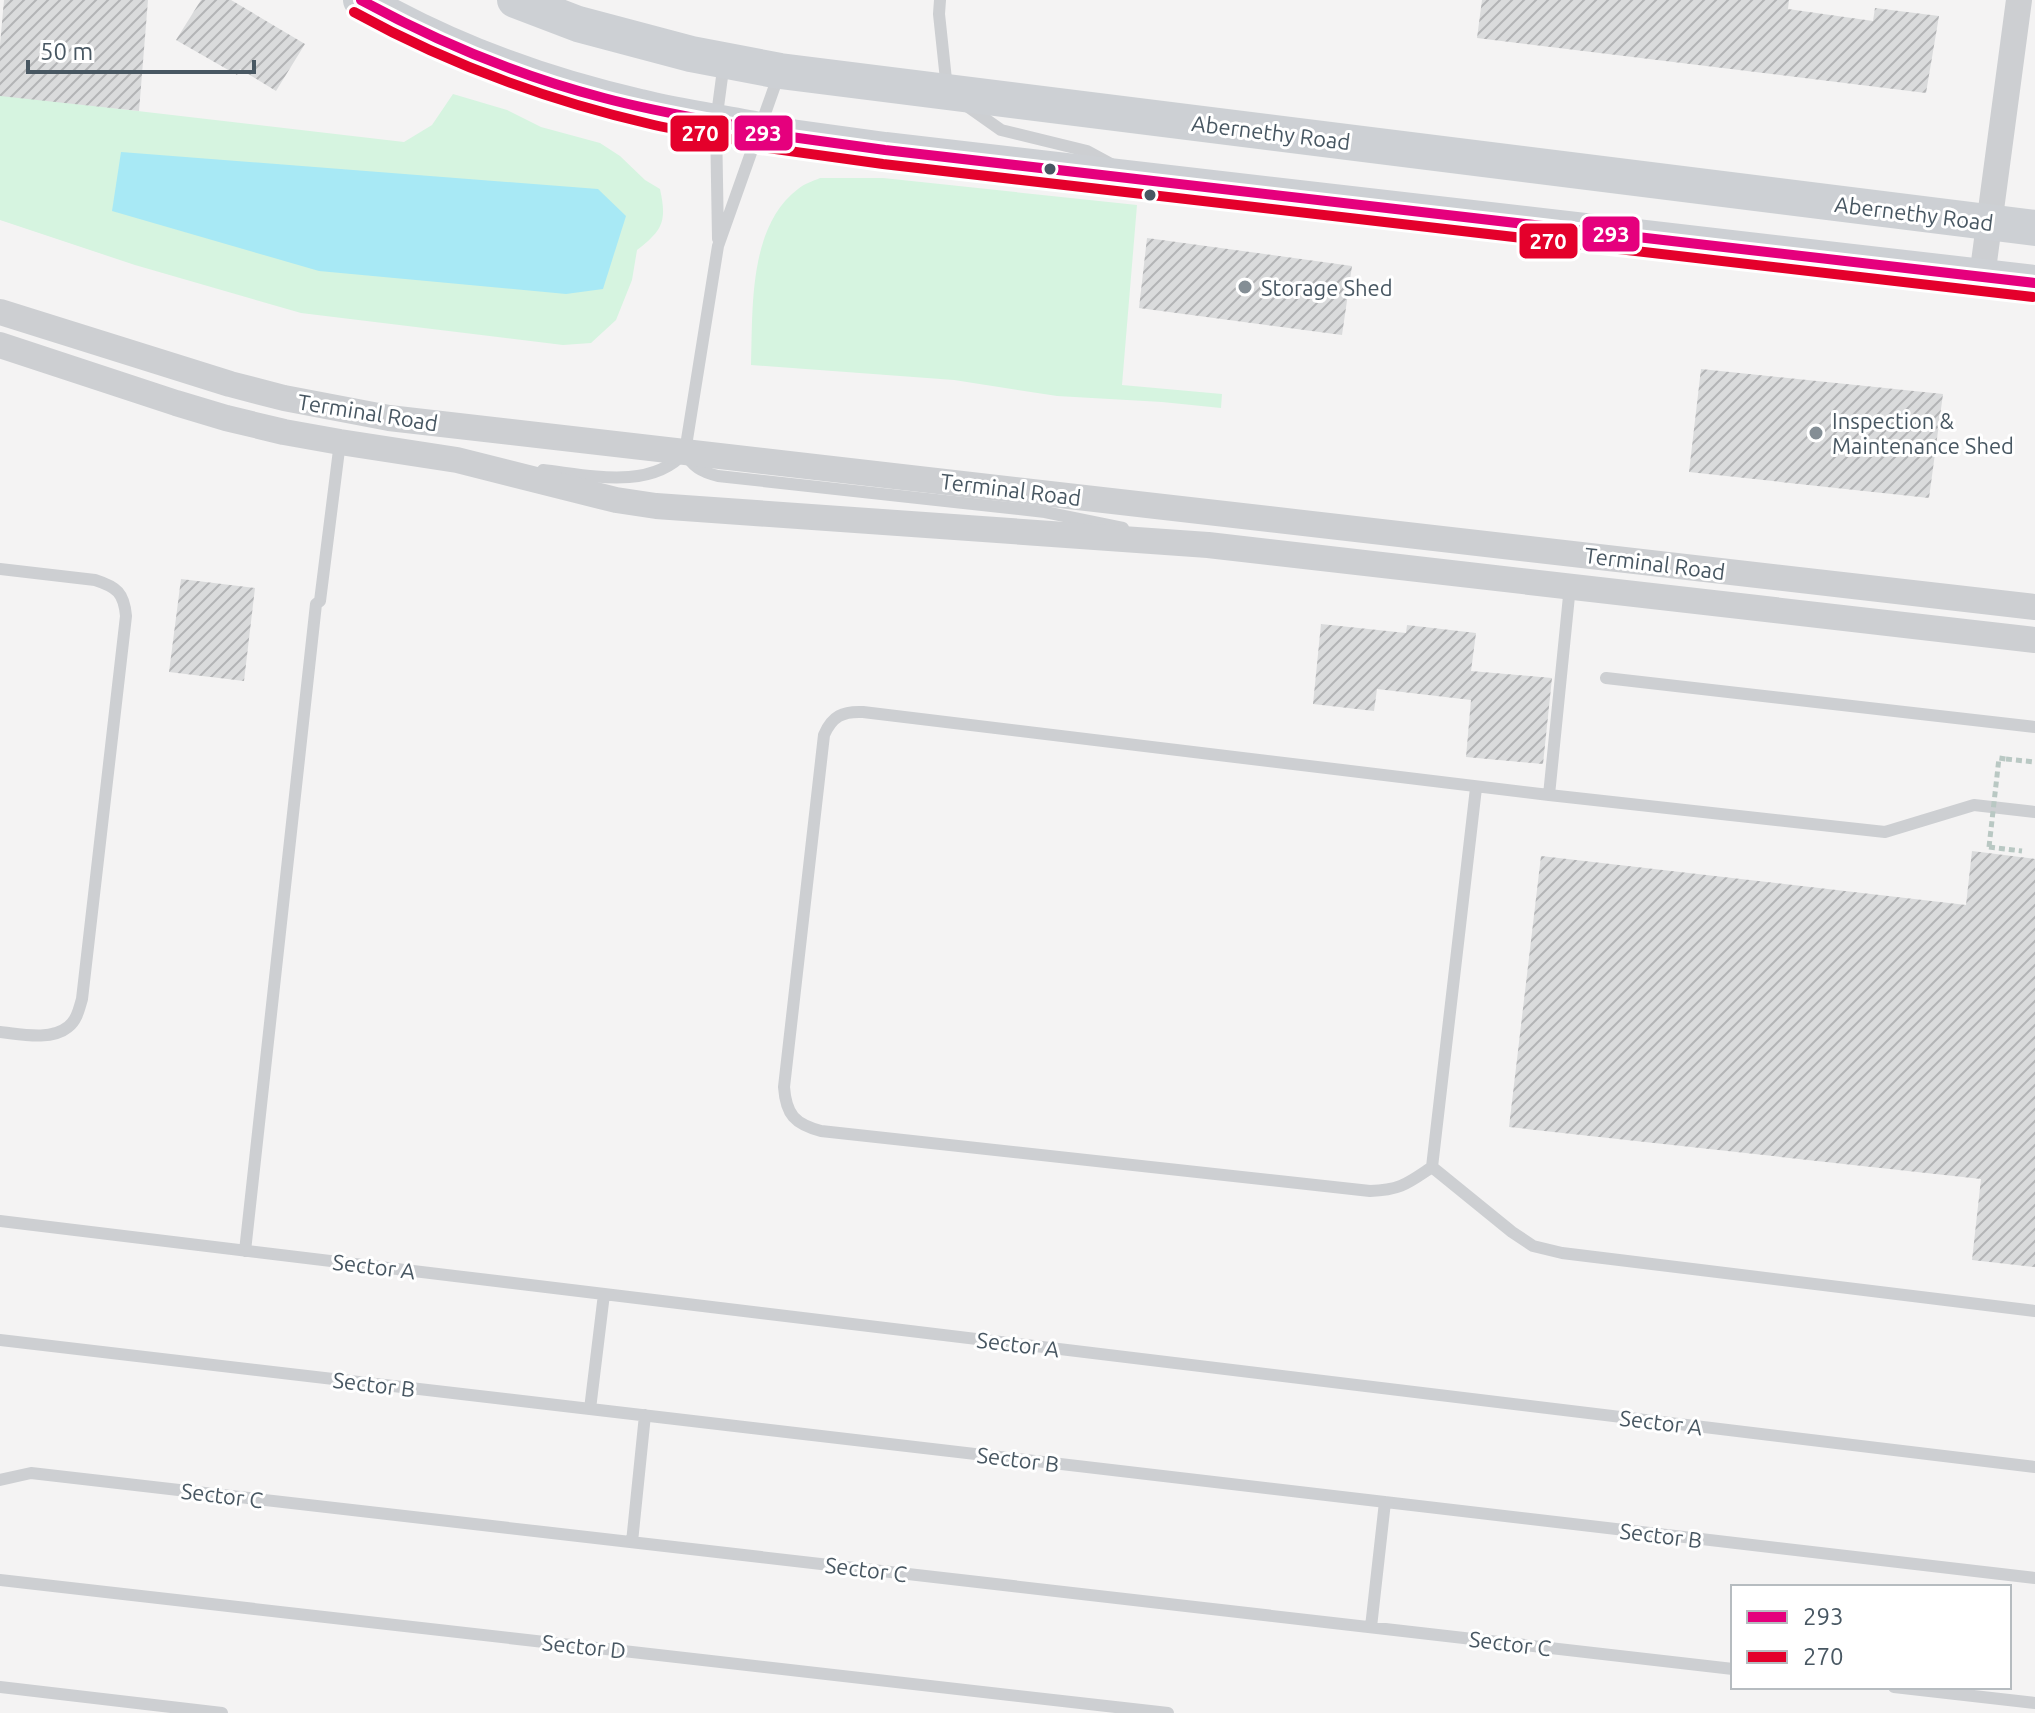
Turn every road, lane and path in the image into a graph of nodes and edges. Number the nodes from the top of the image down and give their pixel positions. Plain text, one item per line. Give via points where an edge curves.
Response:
1 (361, 0) edge
2 (515, 0) edge
3 (940, 0) edge
4 (2019, 0) edge
5 (724, 61) junction
6 (780, 71) junction
7 (948, 92) junction
8 (716, 122) junction
9 (760, 130) junction
10 (1138, 179) junction
11 (1990, 223) junction
12 (2035, 228) edge
13 (718, 246) junction
14 (1982, 277) junction
15 (2035, 283) edge
16 (0, 312) edge
17 (0, 345) edge
18 (340, 442) junction
19 (685, 452) junction
20 (457, 460) junction
21 (1208, 545) junction
22 (0, 569) edge
23 (1570, 586) junction
24 (2035, 607) edge
25 (2035, 640) edge
26 (1606, 678) dead end
27 (2035, 727) edge
28 (2032, 762) edge
29 (1476, 788) junction
30 (1549, 795) junction
31 (2035, 812) edge
32 (2022, 851) dead end
33 (0, 1032) edge
34 (1432, 1167) junction
35 (0, 1221) edge
36 (245, 1251) junction
37 (604, 1294) junction
38 (2035, 1311) edge
39 (0, 1340) edge
40 (590, 1409) junction
41 (645, 1415) junction
42 (2035, 1467) edge
43 (0, 1480) edge
44 (1385, 1502) junction
45 (632, 1542) junction
46 (2035, 1578) edge
47 (0, 1580) edge
48 (1371, 1627) junction
49 (1731, 1669) edge
50 (0, 1687) edge
51 (1912, 1689) edge
52 (2035, 1703) edge
53 (222, 1713) edge
54 (1168, 1713) edge

1 - 8 main road via 455,46 564,87
2 - 5 main road, Abernethy Road via 578,24
3 - 7 lane
4 - 11 street
5 - 6 main road, Abernethy Road
5 - 8 lane
6 - 7 main road, Abernethy Road
6 - 9 lane
7 - 10 lane via 1001,130 1087,151
7 - 11 main road, Abernethy Road
8 - 9 main road
8 - 13 lane
9 - 10 main road
9 - 13 lane
10 - 14 main road
11 - 12 main road, Abernethy Road
11 - 14 street
13 - 19 lane
14 - 15 main road
16 - 19 street, Terminal Road via 217,381 310,404
17 - 18 street via 201,410
18 - 20 street
18 - 36 lane via 316,604
19 - 20 lane via 663,469 623,477
19 - 21 lane via 697,469 718,476 1045,512
19 - 24 street, Terminal Road
20 - 21 street via 656,506
21 - 23 street
22 - 33 lane via 110,585 120,593 126,616 77,1016 54,1034
23 - 25 street
23 - 30 lane
26 - 27 lane
28 - 32 path, bridge via 1999,758 1989,847
29 - 30 lane
29 - 34 lane
29 - 34 lane via 863,712 837,716 824,735 822,750 784,1087 792,1117 804,1127 1370,1191 1391,1190
30 - 31 lane via 1885,832 1974,805
34 - 38 lane via 1533,1246 1562,1253
35 - 36 lane, Sector A
36 - 37 lane, Sector A
37 - 40 lane
37 - 42 lane, Sector A
39 - 40 lane, Sector B
40 - 41 lane, Sector B
41 - 44 lane, Sector B
41 - 45 lane
43 - 45 lane, Sector C via 31,1473
44 - 46 lane, Sector B
44 - 48 lane
45 - 48 lane, Sector C
47 - 54 lane, Sector D
48 - 49 lane, Sector C
50 - 53 lane
51 - 52 lane

